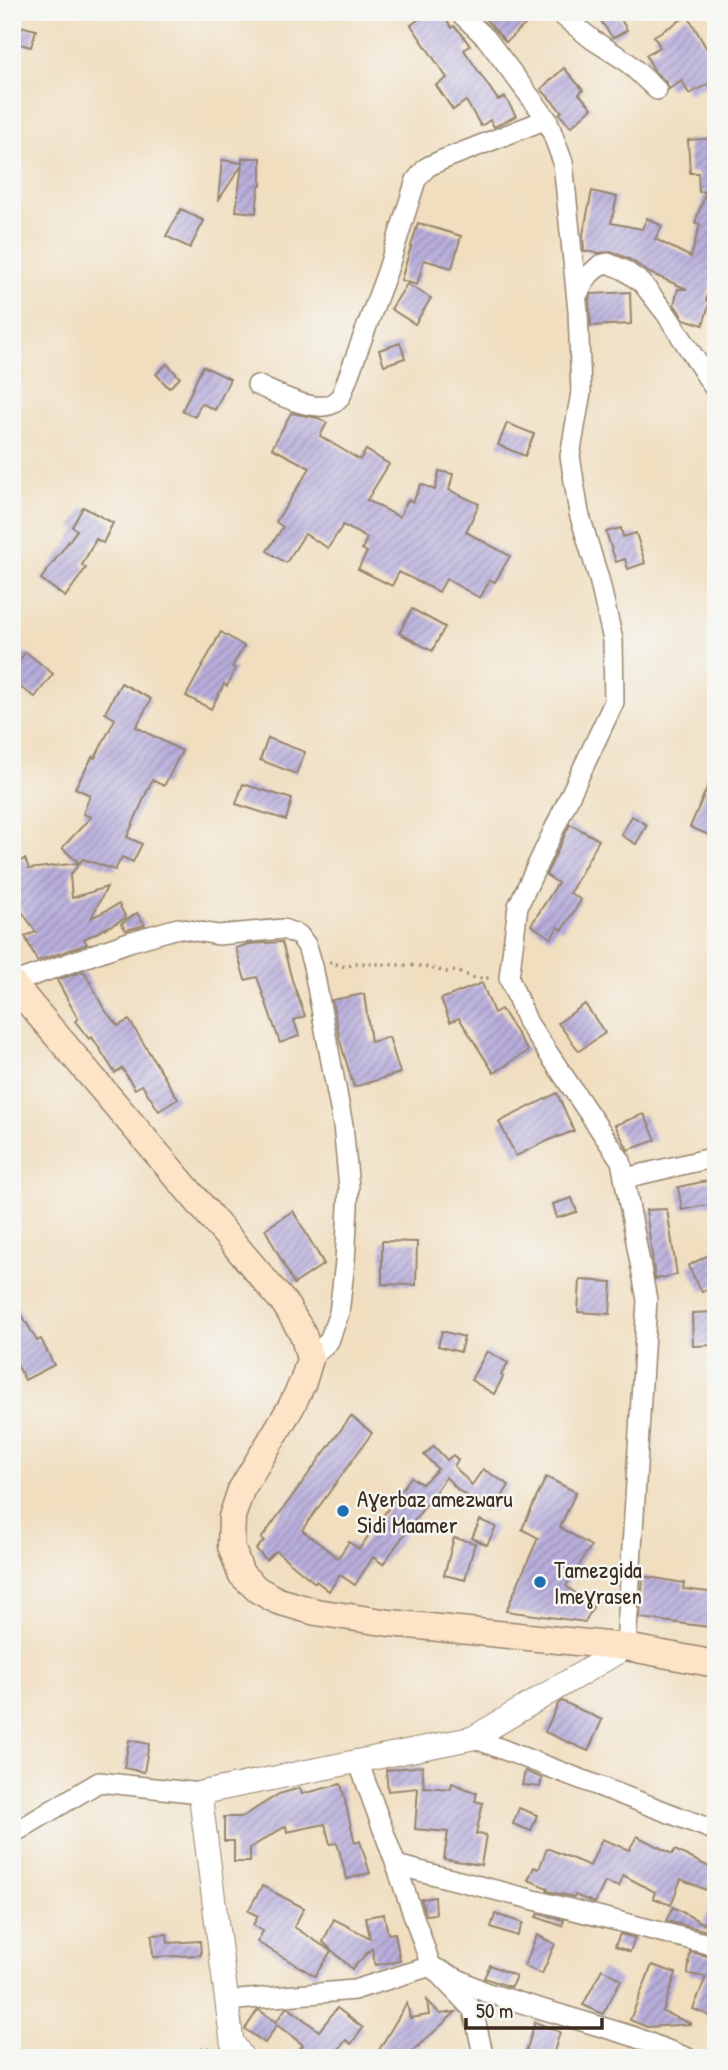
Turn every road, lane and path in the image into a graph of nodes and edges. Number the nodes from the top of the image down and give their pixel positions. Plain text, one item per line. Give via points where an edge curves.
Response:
1 (460, 12) edge
2 (558, 12) edge
3 (657, 90) dead end
4 (547, 119) junction
5 (576, 295) junction
6 (257, 385) dead end
7 (716, 391) edge
8 (310, 958) junction
9 (509, 978) junction
10 (12, 983) edge
11 (716, 1157) edge
12 (625, 1178) junction
13 (310, 1359) junction
14 (626, 1647) junction
15 (716, 1664) edge
16 (473, 1738) junction
17 (358, 1762) junction
18 (200, 1793) junction
19 (716, 1831) edge
20 (12, 1834) edge
21 (396, 1865) junction
22 (716, 1946) edge
23 (431, 1966) junction
24 (227, 2001) junction
25 (238, 2050) edge
26 (160, 2058) edge
27 (484, 2058) edge
28 (688, 2058) edge

1 - 4 street via 486,38
2 - 3 street via 626,61
4 - 5 street via 563,162
4 - 6 street via 442,160 427,167 416,180 341,396 331,404 316,405
5 - 7 street via 600,265 608,263 624,270 642,283
5 - 9 street via 580,392 570,457 579,513 613,639 614,702 518,906
8 - 9 path via 346,967 357,963 422,966 475,978
8 - 10 street via 299,934 283,929 218,935 178,928
8 - 13 street via 343,1125 349,1188 339,1313 329,1341
9 - 12 street via 528,1023 621,1161
10 - 13 main road via 285,1304 303,1334
11 - 12 street
12 - 14 street via 647,1300
13 - 14 main road via 303,1382 241,1490 232,1517 230,1546 240,1574 278,1601 316,1612
14 - 15 main road
14 - 16 street
16 - 17 street
16 - 19 street
17 - 18 street
17 - 21 street
18 - 20 street via 99,1782
18 - 24 street
21 - 22 street
21 - 23 street
23 - 24 street via 354,1990
23 - 27 street via 472,2010
23 - 28 street via 485,1992 632,2036
24 - 25 street
25 - 26 path

